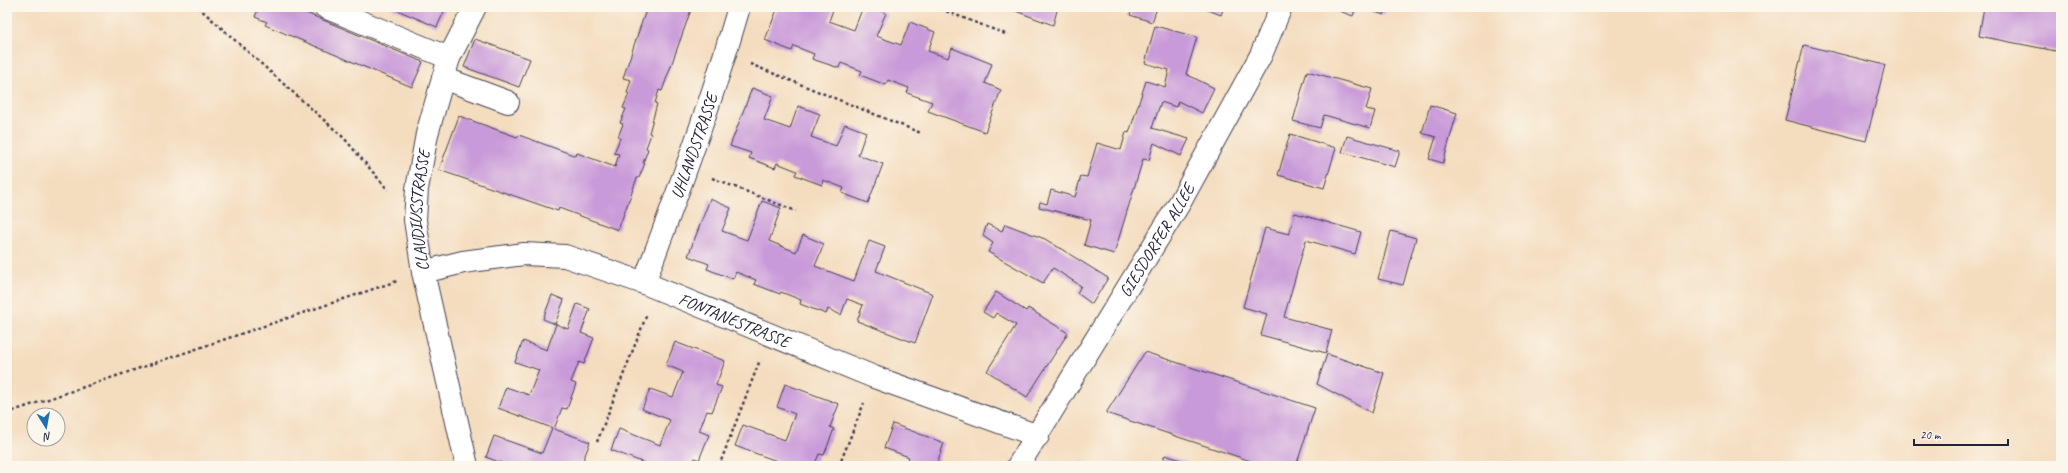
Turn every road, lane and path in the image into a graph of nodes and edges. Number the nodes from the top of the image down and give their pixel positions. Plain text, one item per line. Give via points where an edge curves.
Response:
1 (198, 7) edge
2 (325, 7) edge
3 (475, 7) edge
4 (739, 7) edge
5 (935, 7) edge
6 (1281, 7) edge
7 (1008, 35) dead end
8 (725, 55) junction
9 (446, 68) junction
10 (508, 102) dead end
11 (921, 132) dead end
12 (688, 168) junction
13 (796, 211) dead end
14 (415, 220) junction
15 (423, 272) junction
16 (650, 286) junction
17 (770, 334) junction
18 (874, 376) junction
19 (7, 413) edge
20 (1038, 436) junction
21 (597, 442) dead end
22 (468, 466) edge
23 (719, 466) edge
24 (839, 466) edge
25 (1018, 466) edge

1 - 14 path via 344,138
2 - 9 street
3 - 9 street, CLAUDIUSSTRASSE
4 - 8 street, UHLANDSTRASSE
5 - 7 path
6 - 20 street, GIESDORFER ALLEE via 1261,55 1183,197
8 - 11 path
8 - 12 street, UHLANDSTRASSE
9 - 10 street
9 - 14 street, CLAUDIUSSTRASSE via 428,134 417,189
12 - 13 path
12 - 16 street, UHLANDSTRASSE
14 - 15 street, CLAUDIUSSTRASSE
15 - 16 street, FONTANESTRASSE via 463,262 524,254 565,256
15 - 19 path
15 - 22 street, CLAUDIUSSTRASSE
16 - 17 street, FONTANESTRASSE
16 - 21 path
17 - 18 street, FONTANESTRASSE
17 - 23 path
18 - 20 street, FONTANESTRASSE
18 - 24 path
20 - 25 street, GIESDORFER ALLEE

